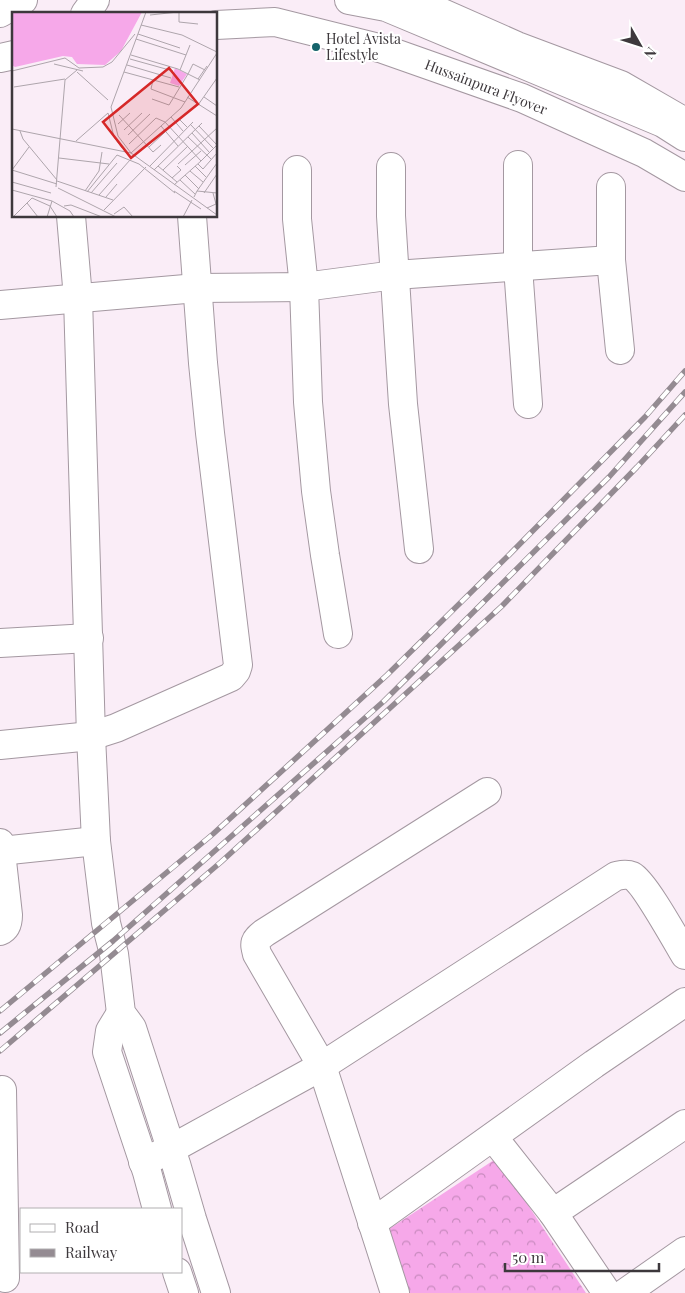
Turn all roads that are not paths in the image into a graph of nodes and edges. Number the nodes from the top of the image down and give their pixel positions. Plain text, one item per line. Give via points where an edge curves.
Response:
1 (23, 0) edge
2 (95, 0) edge
3 (349, 0) edge
4 (414, 0) edge
5 (86, 12) edge
6 (0, 13) edge
7 (218, 25) edge
8 (685, 122) edge
9 (685, 137) edge
10 (518, 165) dead end
11 (391, 167) dead end
12 (297, 170) dead end
13 (685, 177) edge
14 (611, 187) dead end
15 (71, 218) edge
16 (192, 218) edge
17 (611, 260) junction
18 (518, 266) junction
19 (395, 275) junction
20 (304, 286) junction
21 (197, 288) junction
22 (78, 298) junction
23 (0, 305) edge
24 (620, 350) dead end
25 (528, 404) dead end
26 (419, 549) dead end
27 (338, 634) dead end
28 (88, 638) junction
29 (0, 643) edge
30 (91, 736) junction
31 (0, 745) edge
32 (487, 792) dead end
33 (96, 841) junction
34 (0, 843) edge
35 (0, 851) edge
36 (0, 931) edge
37 (685, 955) edge
38 (685, 1002) edge
39 (121, 1013) junction
40 (322, 1066) junction
41 (2, 1090) dead end
42 (685, 1124) edge
43 (493, 1137) junction
44 (171, 1149) junction
45 (143, 1162) junction
46 (158, 1208) edge
47 (554, 1213) junction
48 (186, 1221) edge
49 (372, 1223) junction
50 (685, 1251) edge
51 (177, 1273) edge
52 (10, 1277) edge
53 (184, 1293) edge
54 (216, 1293) edge
55 (395, 1293) edge
56 (607, 1293) edge
57 (625, 1293) edge

1 - 6 main road
2 - 5 main road
3 - 9 main road via 386,7 663,123
4 - 8 main road via 517,46 621,85
7 - 13 main road, Hussainpura Flyover via 275,22 383,49 522,98 644,153
10 - 18 main road
11 - 19 main road
12 - 20 main road via 297,219
14 - 17 main road
15 - 22 main road
16 - 21 main road
17 - 18 main road
17 - 24 main road
18 - 19 main road
18 - 25 main road
19 - 20 main road
19 - 26 main road via 403,404
20 - 21 main road
20 - 27 main road via 308,402 316,491
21 - 22 main road
21 - 30 main road via 209,424 238,665 231,676
22 - 23 main road
22 - 28 main road
28 - 29 main road
28 - 30 main road
30 - 31 main road
30 - 33 main road
32 - 40 main road via 256,941 257,954
33 - 35 main road
33 - 39 main road
34 - 35 main road
35 - 36 main road via 8,922
37 - 40 main road via 642,886 632,876 616,876
38 - 43 main road
39 - 44 main road via 132,1028
39 - 45 main road via 110,1030 107,1052
40 - 44 main road
40 - 49 main road
41 - 52 main road
42 - 47 main road
43 - 47 main road
43 - 49 main road
44 - 45 main road
44 - 48 main road
45 - 46 main road
47 - 56 main road
48 - 54 main road
49 - 55 main road
50 - 57 main road
51 - 53 main road

